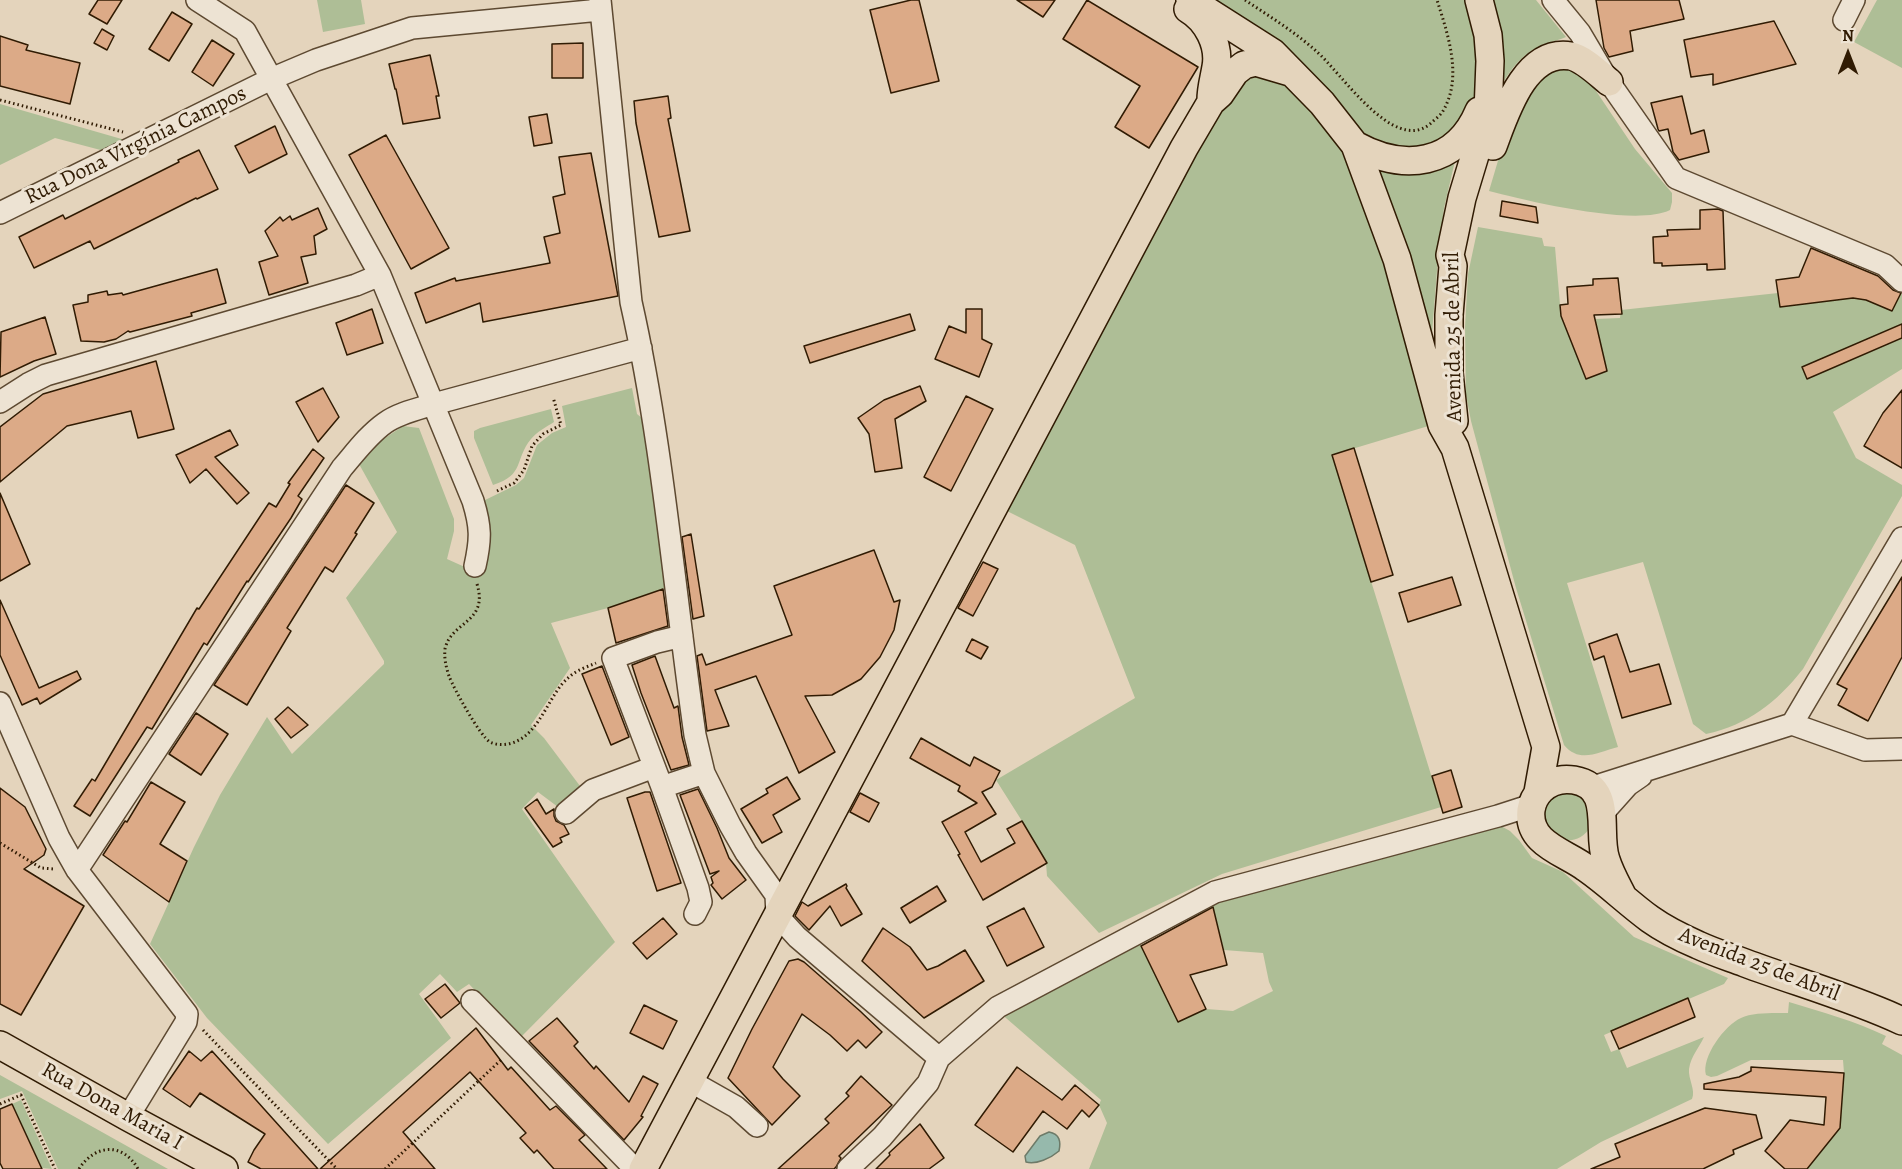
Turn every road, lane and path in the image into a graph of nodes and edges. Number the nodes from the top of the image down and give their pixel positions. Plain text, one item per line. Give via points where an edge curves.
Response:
1 (197, 0) edge
2 (1174, 0) edge
3 (1190, 0) edge
4 (1245, 0) edge
5 (1437, 0) edge
6 (1479, 0) edge
7 (1552, 0) edge
8 (1854, 0) edge
9 (600, 5) edge
10 (1844, 20) dead end
11 (1290, 72) junction
12 (272, 80) junction
13 (1609, 82) junction
14 (1488, 87) junction
15 (0, 100) edge
16 (1211, 102) junction
17 (134, 134) dead end
18 (1355, 145) junction
19 (0, 213) edge
20 (1453, 266) junction
21 (380, 275) junction
22 (1902, 281) edge
23 (641, 348) junction
24 (554, 397) dead end
25 (0, 402) edge
26 (434, 404) junction
27 (1455, 448) junction
28 (497, 491) dead end
29 (1902, 538) edge
30 (476, 575) joint
31 (682, 636) junction
32 (613, 658) junction
33 (0, 703) edge
34 (1792, 724) junction
35 (1545, 747) junction
36 (1902, 749) edge
37 (654, 767) junction
38 (1652, 768) junction
39 (704, 773) junction
40 (1584, 784) junction
41 (662, 788) junction
42 (1535, 799) junction
43 (566, 813) dead end
44 (1498, 816) junction
45 (1602, 820) junction
46 (1535, 833) junction
47 (0, 843) edge
48 (1556, 850) junction
49 (71, 870) junction
50 (1623, 897) junction
51 (695, 914) dead end
52 (777, 915) junction
53 (472, 1001) dead end
54 (187, 1014) junction
55 (1902, 1021) edge
56 (0, 1045) edge
57 (515, 1046) junction
58 (939, 1058) junction
59 (690, 1081) junction
60 (0, 1104) edge
61 (128, 1118) junction
62 (757, 1126) dead end
63 (55, 1169) edge
64 (79, 1169) edge
65 (138, 1169) edge
66 (224, 1169) edge
67 (337, 1169) edge
68 (385, 1169) edge
69 (635, 1169) edge
70 (643, 1169) edge
71 (848, 1169) edge

1 - 12 street via 245,31
2 - 16 main road via 1207,27 1214,43 1217,64
3 - 11 main road, Avenida 25 de Abril via 1272,53
4 - 5 path via 1316,50 1376,114 1392,126 1410,131 1425,128 1442,113 1452,93 1453,65
6 - 14 main road, Avenida 25 de Abril via 1488,35
7 - 13 street via 1580,33
8 - 10 street
9 - 12 street, Rua Dona Virgínia Campos via 412,28 316,60
9 - 23 street via 631,302
11 - 16 main road via 1256,62 1244,65
11 - 18 main road, Avenida 25 de Abril via 1322,103
12 - 19 street, Rua Dona Virgínia Campos
12 - 21 street
13 - 20 main road via 1571,56 1551,57 1535,66 1519,85 1491,149 1473,200 1460,256
13 - 22 street via 1676,178 1885,265
14 - 18 main road, Avenida 25 de Abril via 1464,138 1438,156 1398,160
14 - 20 main road, Avenida 25 de Abril via 1488,112 1462,198 1450,255
15 - 17 path
16 - 52 main road
18 - 27 main road, Avenida 25 de Abril via 1397,259 1442,425
20 - 27 main road, Avenida 25 de Abril via 1449,373
21 - 25 street via 46,375
21 - 26 street
23 - 26 street
23 - 31 street
24 - 28 path via 561,425 543,434 532,446 524,470 514,483
26 - 30 street via 480,525
26 - 49 street via 385,423 342,468
27 - 35 main road, Avenida 25 de Abril
29 - 34 street
30 - 32 path via 481,596 477,610 446,647 445,662 482,736 492,743 518,741 537,724 566,679
31 - 32 street
31 - 39 street
32 - 37 street
33 - 49 street
34 - 36 street via 1865,750
34 - 38 street
35 - 40 main road, Avenida 25 de Abril
35 - 42 main road, Avenida 25 de Abril
37 - 41 street
37 - 43 street via 593,790
38 - 40 street
38 - 45 street via 1629,785
39 - 41 street
39 - 52 street via 735,834 776,895
40 - 42 main road via 1556,780 1546,785
40 - 45 main road, Avenida 25 de Abril via 1597,795
41 - 51 street via 699,888 701,902
42 - 44 street
42 - 46 main road, Avenida 25 de Abril via 1531,824
44 - 46 street
44 - 58 street via 1215,892 998,1007
45 - 48 main road via 1588,844 1578,849
45 - 50 main road, Avenida 25 de Abril via 1605,859
46 - 48 main road, Avenida 25 de Abril
47 - 49 path via 41,868
48 - 50 main road, Avenida 25 de Abril via 1586,867
49 - 54 street
50 - 55 main road, Avenida 25 de Abril via 1651,920 1698,946
52 - 58 street via 797,937
52 - 59 main road
53 - 57 street
54 - 61 street via 186,1022
54 - 67 path
56 - 61 main road, Rua Dona Maria I
57 - 68 path
57 - 69 street
58 - 71 street via 928,1083 882,1137
59 - 62 street via 736,1107
59 - 70 main road
60 - 63 path via 21,1095
61 - 66 main road, Rua Dona Maria I
64 - 65 path via 93,1153 103,1150 123,1153

